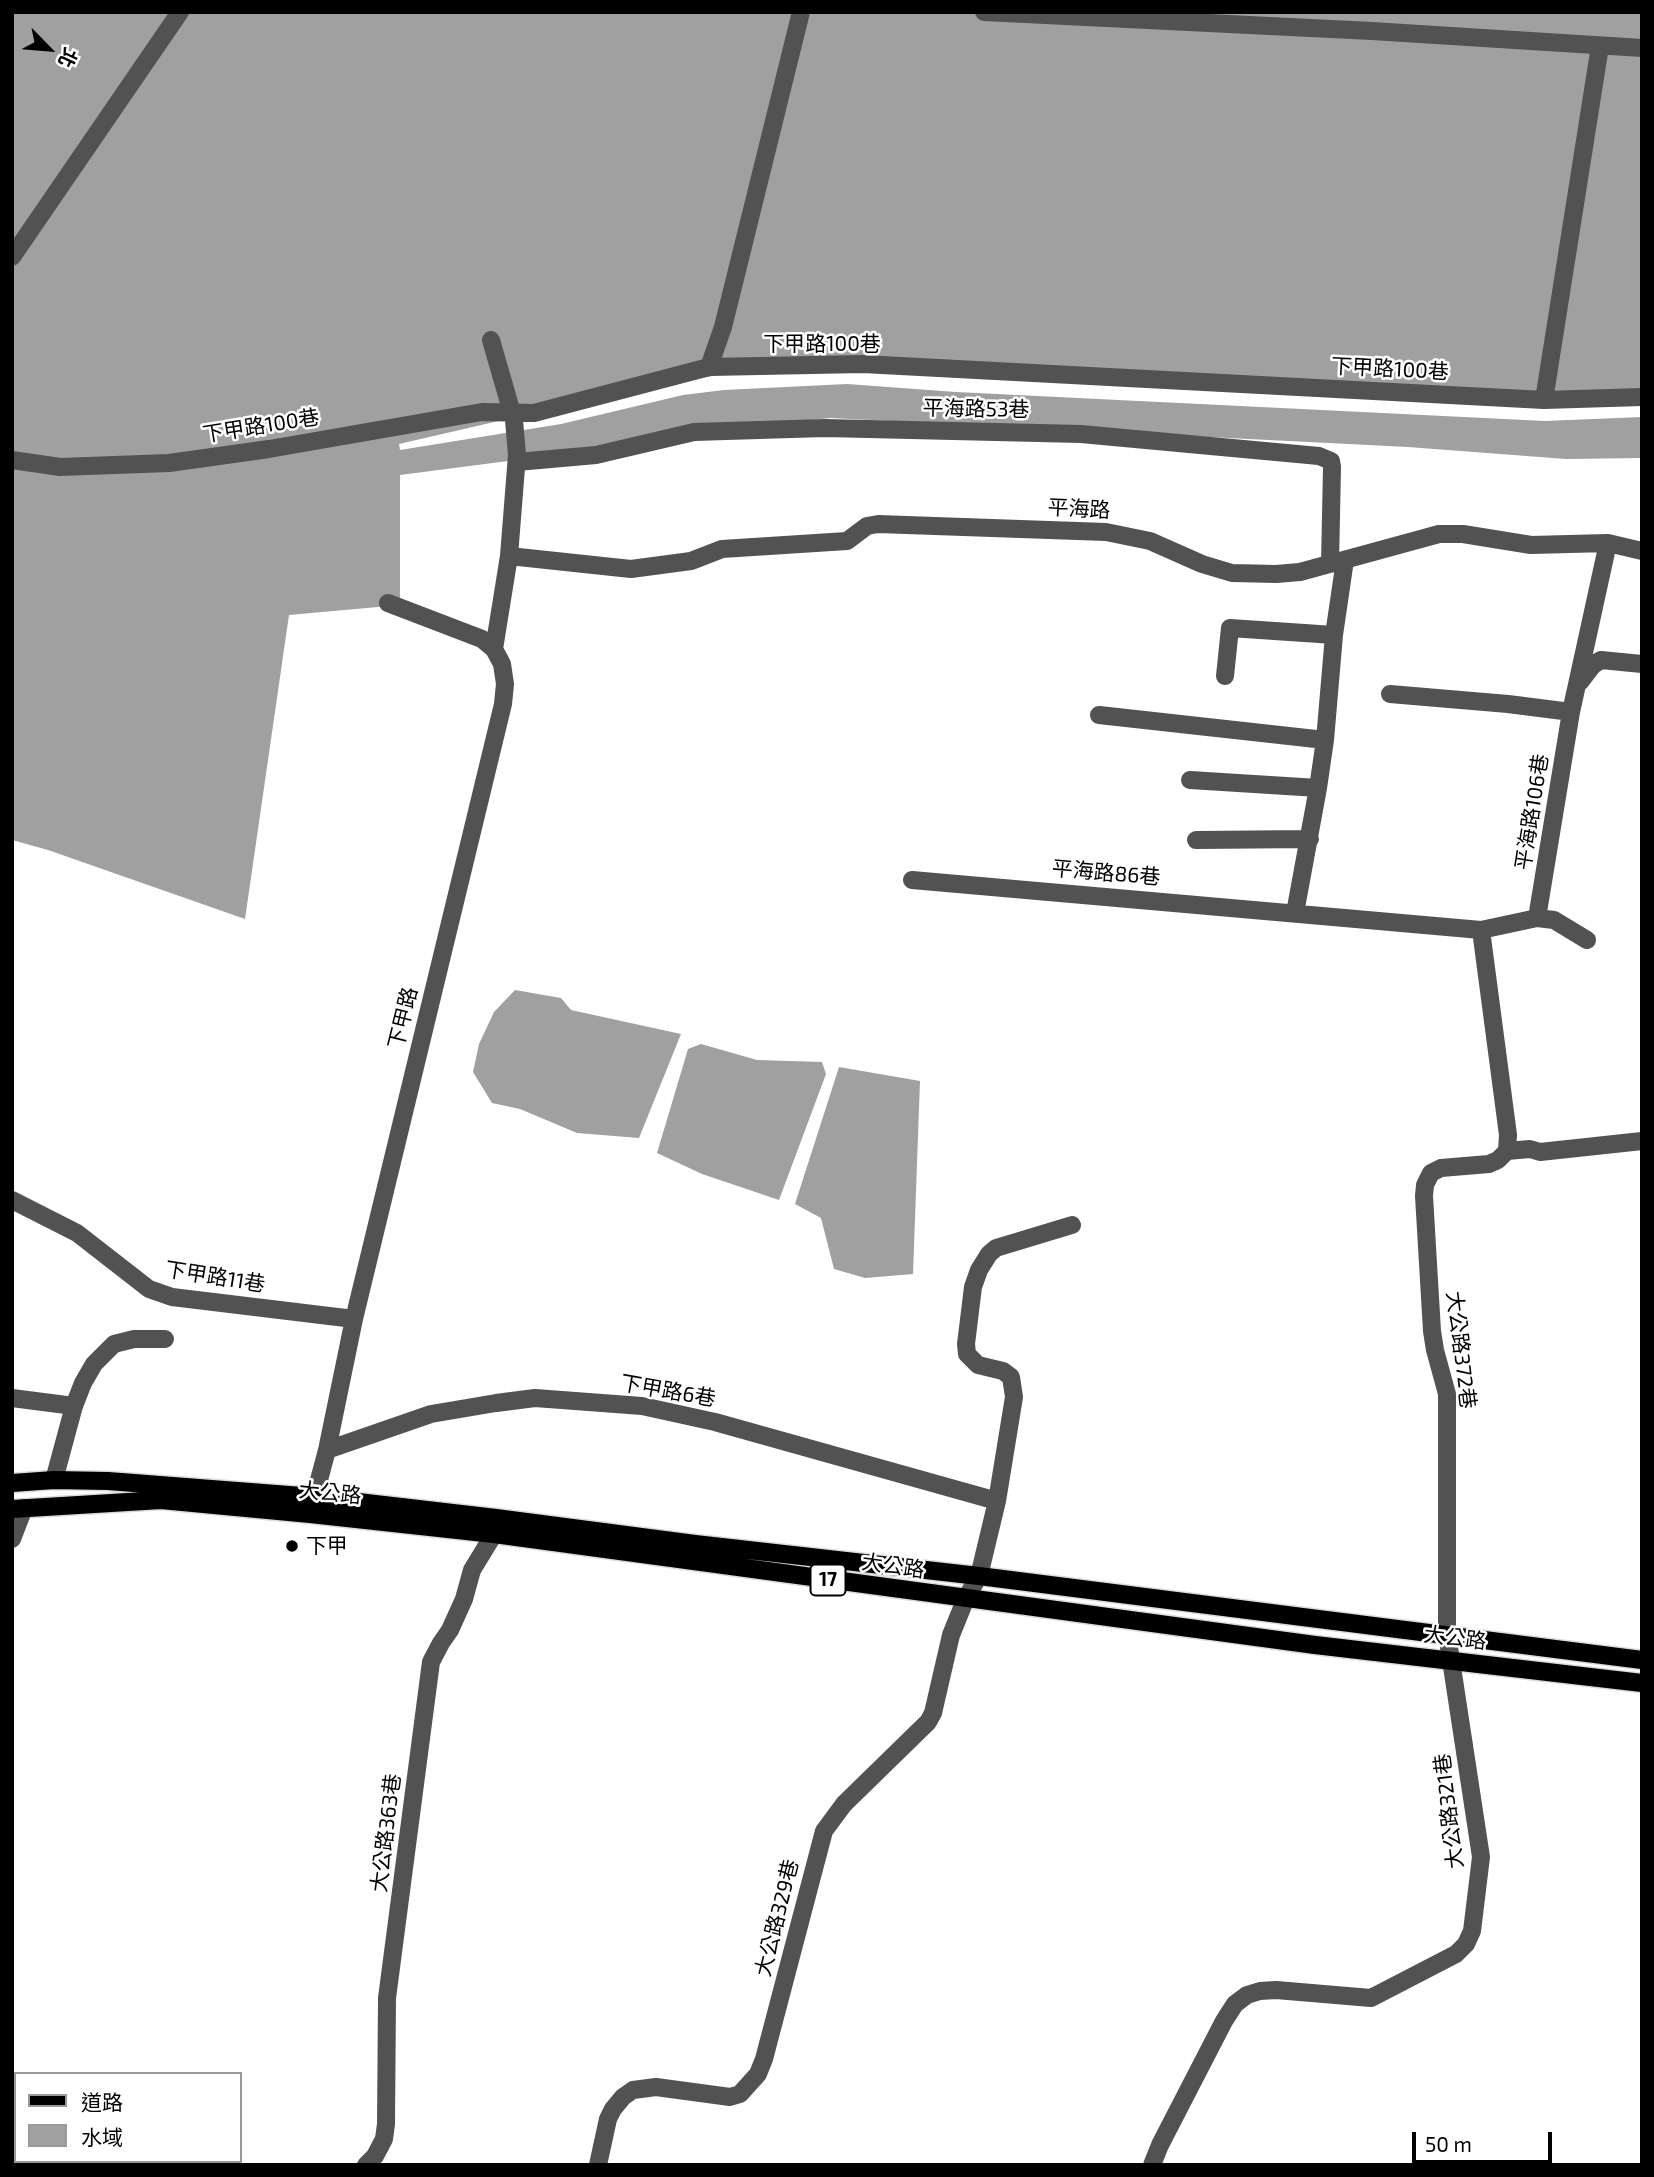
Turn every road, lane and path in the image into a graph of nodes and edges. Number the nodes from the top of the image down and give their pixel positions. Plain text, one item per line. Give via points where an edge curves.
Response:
1 (180, 12) edge
2 (802, 12) edge
3 (984, 12) edge
4 (1600, 46) junction
5 (1642, 48) edge
6 (12, 257) edge
7 (491, 340) dead end
8 (709, 367) junction
9 (1642, 397) edge
10 (1545, 400) junction
11 (513, 417) junction
12 (517, 459) junction
13 (12, 460) edge
14 (1608, 543) junction
15 (1642, 551) edge
16 (509, 556) junction
17 (1338, 562) junction
18 (388, 603) dead end
19 (1334, 635) junction
20 (494, 649) junction
21 (1642, 664) edge
22 (1224, 676) dead end
23 (1577, 684) junction
24 (1390, 694) dead end
25 (1571, 712) junction
26 (1099, 715) dead end
27 (1325, 740) junction
28 (1190, 780) dead end
29 (1318, 788) junction
30 (1310, 839) junction
31 (1196, 840) dead end
32 (912, 880) dead end
33 (1295, 914) junction
34 (1537, 918) junction
35 (1481, 930) junction
36 (1587, 940) dead end
37 (1642, 1141) edge
38 (1507, 1151) junction
39 (12, 1200) edge
40 (1072, 1225) dead end
41 (354, 1319) junction
42 (165, 1339) dead end
43 (12, 1398) edge
44 (74, 1406) junction
45 (327, 1450) junction
46 (54, 1480) junction
47 (12, 1483) edge
48 (997, 1500) junction
49 (313, 1505) junction
50 (18, 1509) edge
51 (495, 1526) junction
52 (12, 1539) edge
53 (979, 1576) junction
54 (966, 1598) junction
55 (1447, 1634) junction
56 (1450, 1660) junction
57 (1642, 1660) edge
58 (1642, 1683) edge
59 (366, 2165) edge
60 (598, 2165) edge
61 (1152, 2165) edge

1 - 6 street
2 - 8 street
3 - 4 street
4 - 5 street
4 - 10 street
7 - 11 street
8 - 10 street, 下甲路100巷 via 863,365
8 - 11 street, 下甲路100巷
9 - 10 street, 下甲路100巷
11 - 12 street
11 - 13 street, 下甲路100巷 via 482,412 169,463 60,467
12 - 16 street
12 - 17 street, 平海路53巷 via 596,455 694,432 825,428 1081,434 1319,456 1331,461
14 - 15 street, 平海路
14 - 17 street, 平海路 via 1531,545 1439,534
14 - 23 street, 平海路106巷
16 - 17 street, 平海路 via 631,569 691,561 729,548 847,541 867,526 878,524 1115,533 1150,541 1232,573 1300,572
16 - 20 street
17 - 19 street
18 - 20 street via 482,639
19 - 22 street via 1230,628
19 - 27 street
20 - 41 street, 下甲路 via 504,674 503,704
21 - 23 street via 1601,660
23 - 25 street, 平海路106巷
24 - 25 street
25 - 34 street, 平海路106巷
26 - 27 street
27 - 29 street
28 - 29 street
29 - 30 street
30 - 31 street
30 - 33 street
32 - 33 street, 平海路86巷
33 - 35 street, 平海路86巷
34 - 35 street, 平海路86巷
34 - 36 street via 1554,920
35 - 38 street
37 - 38 street
38 - 55 street, 大公路372巷 via 1489,1164 1441,1168 1431,1173 1425,1185 1432,1331 1447,1394
39 - 41 street, 下甲路11巷 via 77,1233 149,1289 172,1297
40 - 48 street via 996,1248 973,1287 967,1354 978,1365 1003,1371 1014,1384
41 - 45 street, 下甲路
42 - 44 street via 134,1339 114,1345 94,1364
43 - 44 street
44 - 46 street
45 - 48 street, 下甲路6巷 via 431,1414 535,1398 642,1406 715,1422
45 - 49 street, 下甲路
46 - 47 main road, 大公路 / 17
46 - 49 main road, 大公路 / 17 via 108,1481
48 - 53 street
49 - 50 main road, 大公路 / 17 via 161,1500
49 - 51 main road, 大公路 / 17
50 - 52 street
51 - 53 main road, 大公路 / 17
51 - 54 main road, 大公路 / 17
51 - 59 street, 大公路363巷 via 472,1570 458,1613 431,1662 387,1998 386,2124 384,2139
53 - 54 street
53 - 55 main road, 大公路 / 17
54 - 56 main road, 大公路 / 17
54 - 60 street, 大公路329巷 via 951,1635 928,1722 844,1804 824,1830 758,2074 740,2094 730,2097 656,2087 633,2090 608,2119
55 - 56 street, 大公路372巷
55 - 57 main road, 大公路 / 17
56 - 58 main road, 大公路 / 17
56 - 61 street, 大公路321巷 via 1482,1857 1475,1916 1466,1944 1456,1954 1371,1998 1276,1990 1247,1995 1224,2021

